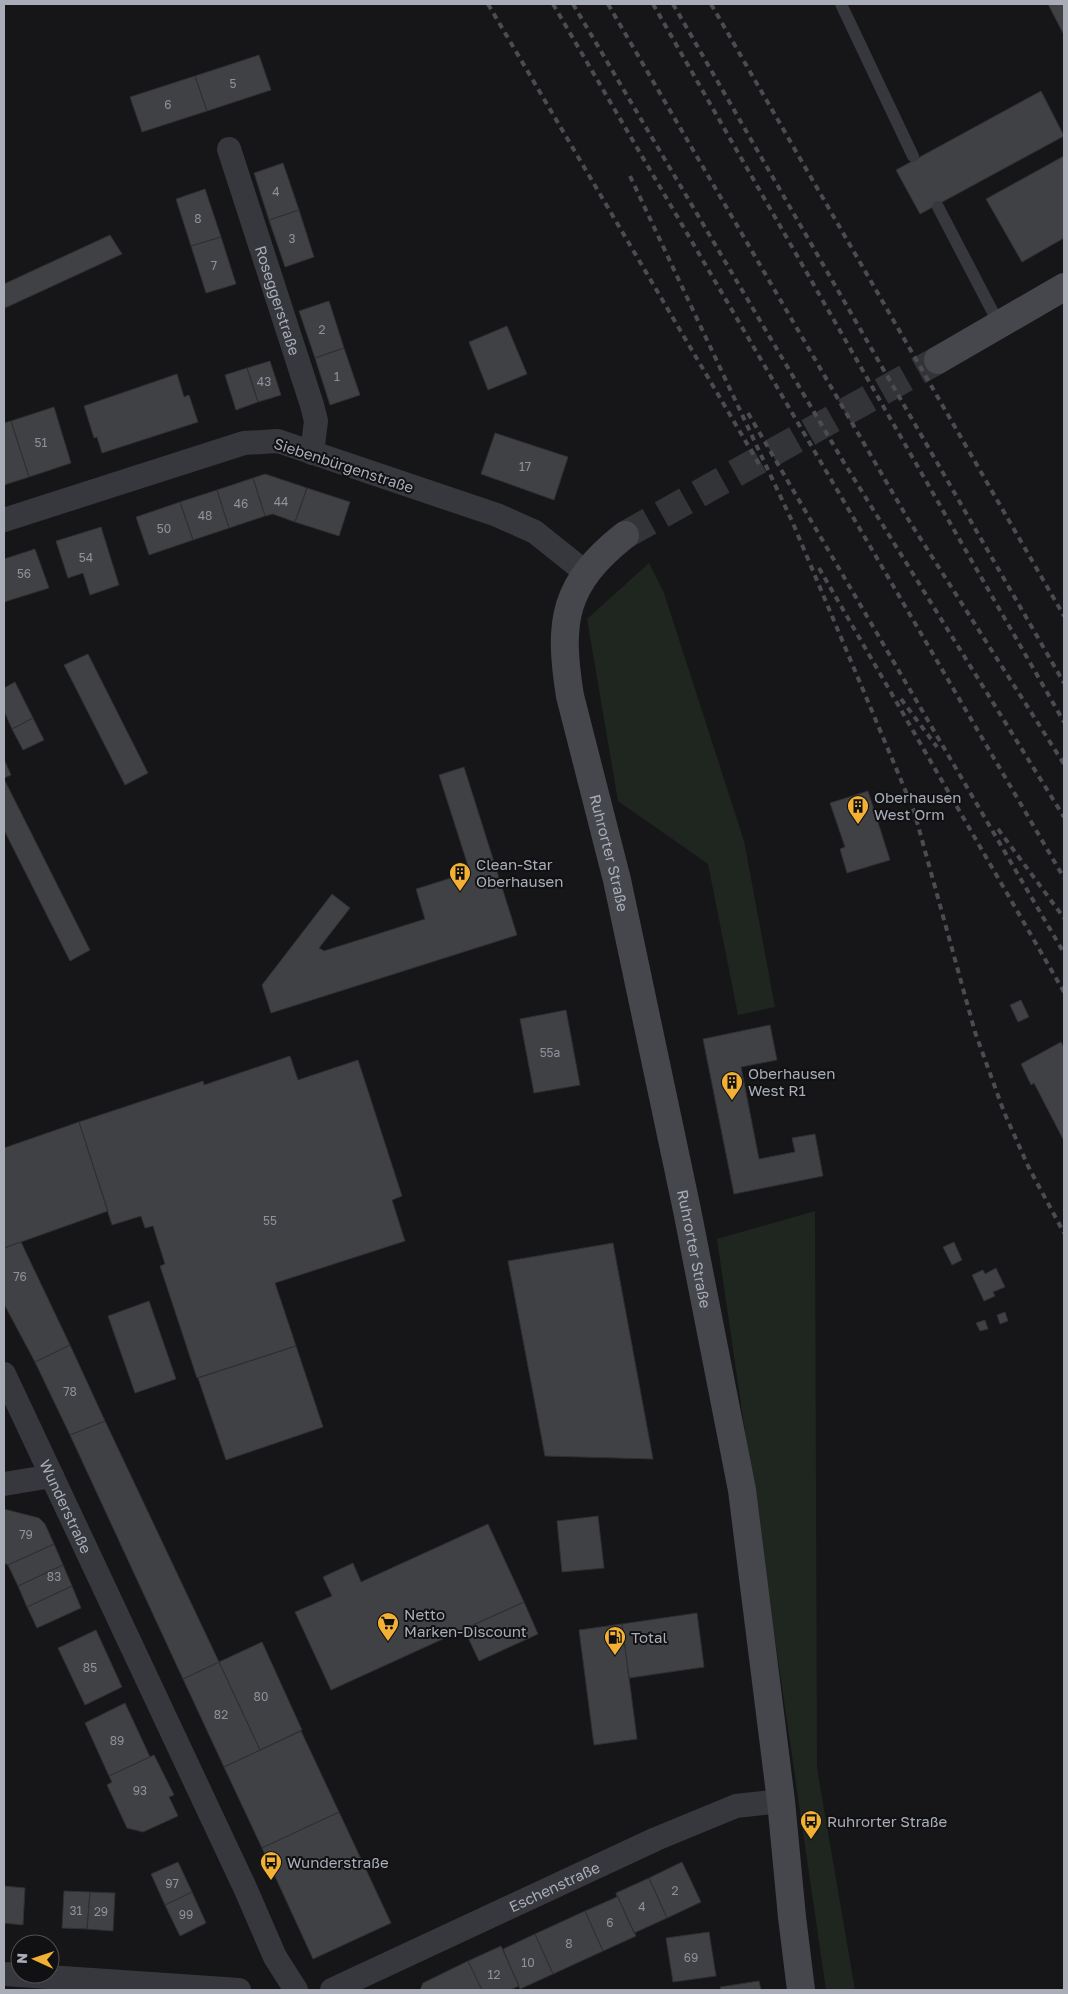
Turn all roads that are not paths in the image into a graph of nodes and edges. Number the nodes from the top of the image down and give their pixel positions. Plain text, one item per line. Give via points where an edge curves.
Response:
1 (841, 4) edge
2 (228, 149) dead end
3 (914, 156) dead end
4 (938, 207) dead end
5 (1064, 287) edge
6 (998, 324) junction
7 (938, 360) tunnel mouth
8 (312, 453) junction
9 (4, 520) edge
10 (625, 535) tunnel mouth
11 (585, 572) junction
12 (4, 1374) edge
13 (52, 1476) junction
14 (4, 1484) edge
15 (781, 1801) junction
16 (4, 1974) edge
17 (238, 1990) edge
18 (296, 1990) edge
19 (332, 1990) edge
20 (801, 1990) edge

1 - 3 lane
2 - 8 street, Roseggerstraße via 312,405 316,421
4 - 6 lane
5 - 6 main road
6 - 7 main road
8 - 9 street, Siebenbürgenstraße via 278,441 244,443
8 - 11 street, Siebenbürgenstraße via 520,525 535,532
10 - 11 main road, Ruhrorter Straße
11 - 15 main road, Ruhrorter Straße via 571,598 565,629 565,667 617,880 723,1385 742,1490
12 - 13 street, Wunderstraße
13 - 14 street
13 - 18 street, Wunderstraße via 275,1957
15 - 19 street, Eschenstraße via 736,1806
15 - 20 main road, Ruhrorter Straße
16 - 17 street

